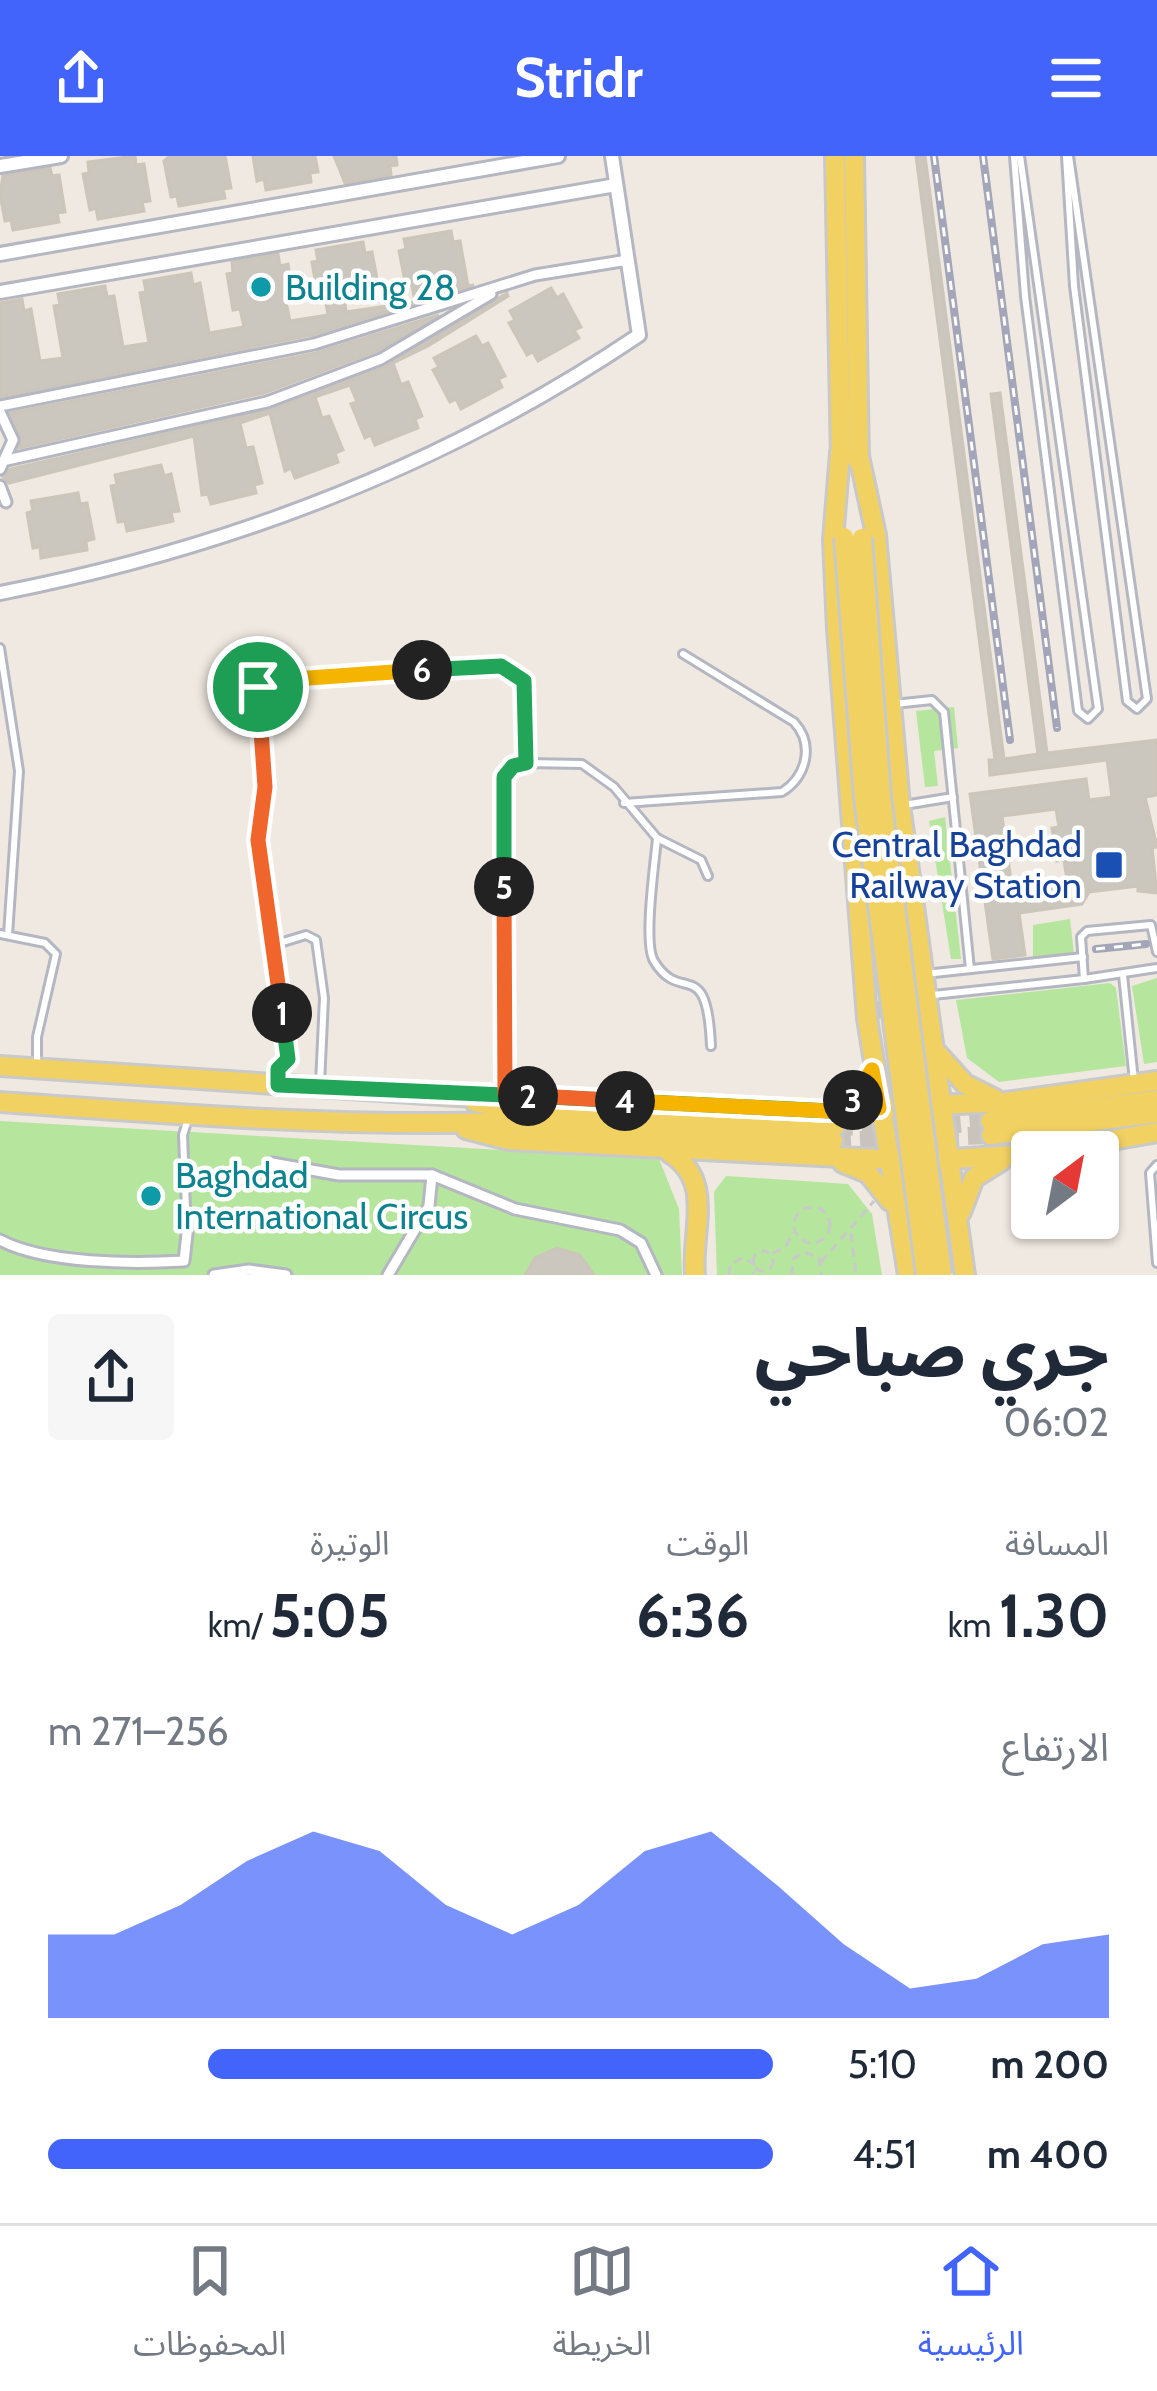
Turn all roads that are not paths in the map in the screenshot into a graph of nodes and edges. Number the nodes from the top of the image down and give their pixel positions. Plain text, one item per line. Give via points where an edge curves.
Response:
1 (61, 156) edge
2 (559, 156) edge
3 (612, 156) edge
4 (836, 156) edge
5 (854, 156) edge
6 (1017, 156) edge
7 (1068, 156) edge
8 (0, 166) edge
9 (616, 185) junction
10 (0, 254) edge
11 (628, 260) junction
12 (508, 284) junction
13 (0, 292) edge
14 (0, 409) edge
15 (849, 454) junction
16 (3, 464) edge
17 (0, 486) edge
18 (6, 502) dead end
19 (853, 537) junction
20 (0, 593) edge
21 (0, 648) edge
22 (683, 654) dead end
23 (889, 705) junction
24 (526, 763) junction
25 (953, 797) junction
26 (624, 802) junction
27 (899, 806) junction
28 (657, 838) junction
29 (708, 876) dead end
30 (4, 934) edge
31 (272, 945) junction
32 (1157, 946) edge
33 (1082, 957) junction
34 (1157, 968) edge
35 (970, 969) junction
36 (1123, 974) junction
37 (924, 975) junction
38 (1084, 979) junction
39 (928, 996) junction
40 (711, 1046) dead end
41 (935, 1051) junction
42 (0, 1066) edge
43 (38, 1068) junction
44 (872, 1070) junction
45 (1157, 1081) edge
46 (1135, 1084) junction
47 (278, 1085) junction
48 (320, 1088) junction
49 (505, 1094) junction
50 (456, 1096) junction
51 (1157, 1100) edge
52 (0, 1102) edge
53 (1006, 1102) junction
54 (936, 1105) junction
55 (887, 1108) junction
56 (1157, 1113) edge
57 (244, 1114) junction
58 (189, 1115) junction
59 (455, 1126) junction
60 (1157, 1132) edge
61 (833, 1134) junction
62 (1119, 1139) edge
63 (665, 1150) junction
64 (1009, 1158) joint
65 (944, 1159) junction
66 (894, 1160) junction
67 (272, 1163) dead end
68 (1157, 1165) edge
69 (432, 1175) junction
70 (890, 1201) junction
71 (960, 1217) junction
72 (187, 1234) joint
73 (1156, 1235) edge
74 (0, 1240) edge
75 (184, 1262) junction
76 (1157, 1263) edge
77 (194, 1275) edge
78 (214, 1275) edge
79 (286, 1275) edge
80 (388, 1275) edge
81 (656, 1275) edge
82 (695, 1275) edge
83 (908, 1275) edge
84 (926, 1275) edge
85 (942, 1275) edge
86 (965, 1275) edge

1 - 8 street
2 - 10 street
3 - 9 street
4 - 15 main road
5 - 15 main road
6 - 6 lane via 1024,296 1078,711 1088,719 1098,709
7 - 7 lane via 1074,286 1127,700 1140,708 1147,699
9 - 11 street
9 - 13 street
11 - 12 street
11 - 20 street via 639,335 500,422 267,522
12 - 14 street via 314,344
12 - 16 street via 381,359 267,402
14 - 16 street via 13,440
15 - 19 main road
15 - 23 main road via 876,536
15 - 44 main road via 833,540
17 - 18 street
19 - 84 main road, bridge via 864,797
19 - 85 main road, bridge
21 - 30 lane via 20,771
22 - 26 lane via 794,722 806,740 804,770 782,792
23 - 25 lane via 942,706
23 - 27 main road
24 - 26 lane via 582,764
24 - 31 lane via 526,686 513,669 261,683 258,840
24 - 49 lane via 504,777
25 - 27 lane
25 - 35 lane
26 - 28 lane
27 - 37 main road
28 - 29 lane via 686,848
28 - 40 lane via 650,953 661,970 703,992
30 - 43 lane via 49,944 56,954
31 - 47 lane via 288,1059
31 - 48 lane via 306,935 316,940 324,998
32 - 33 lane via 1150,925 1087,931
33 - 35 lane
33 - 38 lane
34 - 36 lane
35 - 37 lane
36 - 38 lane
36 - 46 lane
37 - 39 main road
38 - 39 lane
39 - 41 main road
41 - 53 main road via 965,1084
41 - 54 main road
42 - 43 main road
43 - 47 main road
44 - 55 main road
44 - 61 main road
45 - 46 main road
46 - 53 main road
47 - 48 main road
47 - 57 main road via 274,1106
48 - 50 main road
49 - 50 main road
49 - 61 main road
50 - 61 main road via 508,1109
51 - 56 main road via 990,1128
52 - 58 main road
53 - 54 main road
54 - 65 main road
55 - 61 main road
55 - 66 main road
57 - 58 main road
57 - 59 main road
58 - 72 lane via 182,1135
59 - 61 main road
59 - 63 main road via 509,1140
60 - 62 main road
61 - 63 main road
61 - 66 main road
61 - 70 main road
63 - 82 main road via 698,1185
64 - 65 main road
64 - 71 main road via 974,1178
65 - 71 main road
66 - 70 main road
67 - 69 street via 339,1175
68 - 73 lane via 1150,1173
69 - 80 street via 429,1206
69 - 81 street via 515,1209 620,1230 640,1243
70 - 83 main road
71 - 86 main road
72 - 75 street
73 - 76 lane
74 - 75 street via 41,1253
75 - 77 street
78 - 79 street

